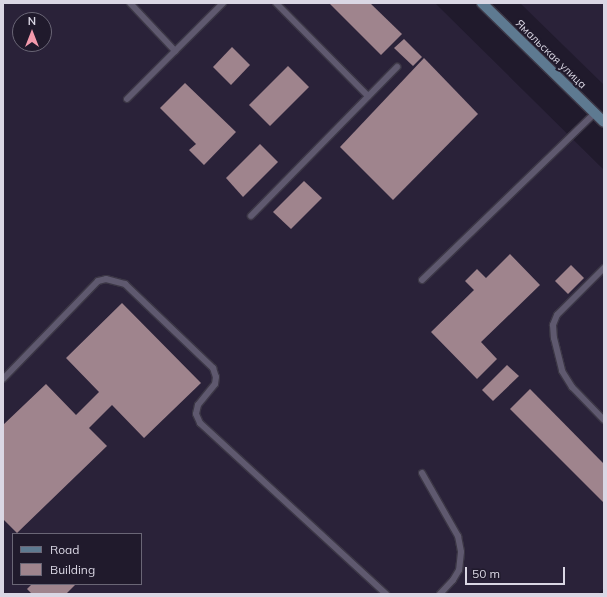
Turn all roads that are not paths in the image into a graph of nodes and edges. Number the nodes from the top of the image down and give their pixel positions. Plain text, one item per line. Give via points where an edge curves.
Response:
1 (130, 3) edge
2 (223, 3) edge
3 (276, 3) edge
4 (482, 3) edge
5 (175, 51) junction
6 (397, 67) dead end
7 (368, 96) junction
8 (127, 98) dead end
9 (595, 113) junction
10 (604, 122) edge
11 (251, 216) dead end
12 (604, 268) edge
13 (422, 280) dead end
14 (3, 379) edge
15 (604, 420) edge
16 (422, 473) dead end
17 (386, 594) edge
18 (440, 594) edge

1 - 5 lane
2 - 5 lane
3 - 7 lane
4 - 9 street, Ямальская улица
5 - 8 lane
6 - 7 lane
7 - 11 lane
9 - 10 street, Ямальская улица
9 - 13 lane
12 - 15 lane via 557,315 553,325 562,371 572,387
14 - 17 lane via 98,281 106,279 125,284 213,368 215,384 198,405 196,414 200,423
16 - 18 lane via 458,536 461,552 456,575

